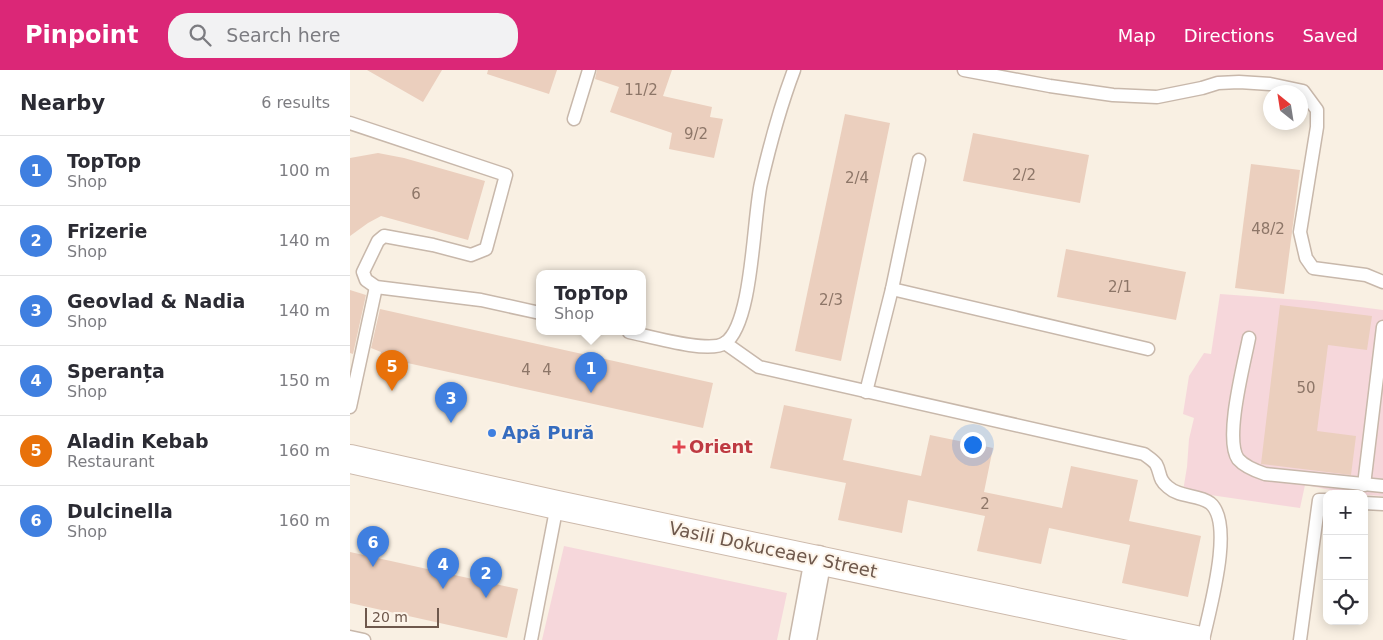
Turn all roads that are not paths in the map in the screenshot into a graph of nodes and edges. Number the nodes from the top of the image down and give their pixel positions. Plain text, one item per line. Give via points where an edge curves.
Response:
1 (589, 70) edge
2 (794, 70) edge
3 (964, 70) edge
4 (574, 119) dead end
5 (350, 123) edge
6 (919, 160) dead end
7 (1383, 282) edge
8 (376, 287) junction
9 (892, 288) junction
10 (536, 312) edge
11 (1383, 327) edge
12 (643, 335) edge
13 (1249, 338) dead end
14 (726, 343) junction
15 (1148, 349) dead end
16 (866, 392) junction
17 (350, 407) edge
18 (350, 459) edge
19 (1364, 485) junction
20 (1383, 486) edge
21 (1323, 500) edge
22 (1368, 502) edge
23 (1383, 504) edge
24 (558, 505) junction
25 (818, 560) junction
26 (350, 637) edge
27 (364, 640) edge
28 (531, 640) edge
29 (804, 640) edge
30 (1196, 640) edge
31 (1203, 640) edge
32 (1300, 640) edge

1 - 4 lane
2 - 14 lane via 780,108 760,185 745,300 738,327
3 - 7 lane via 1050,86 1157,98 1218,83 1270,84 1303,91 1317,110 1318,127 1300,232 1306,258 1313,268 1366,275
5 - 8 lane via 506,175 486,249 471,254 384,236 378,241 363,272 366,280
6 - 9 lane
8 - 10 lane via 481,300
8 - 17 lane
9 - 15 lane
9 - 16 lane
11 - 19 lane
12 - 14 lane via 700,347
13 - 19 lane via 1232,432 1239,460 1265,474
14 - 16 lane via 759,367
16 - 31 lane via 1144,454 1156,465 1168,488 1184,496 1210,502 1220,517 1222,540
18 - 24 main road, Vasili Dokuceaev Street
19 - 20 lane
21 - 32 lane via 1319,500
22 - 23 lane
24 - 25 main road, Vasili Dokuceaev Street
24 - 28 lane
25 - 29 street
25 - 30 main road, Vasili Dokuceaev Street
26 - 27 lane

